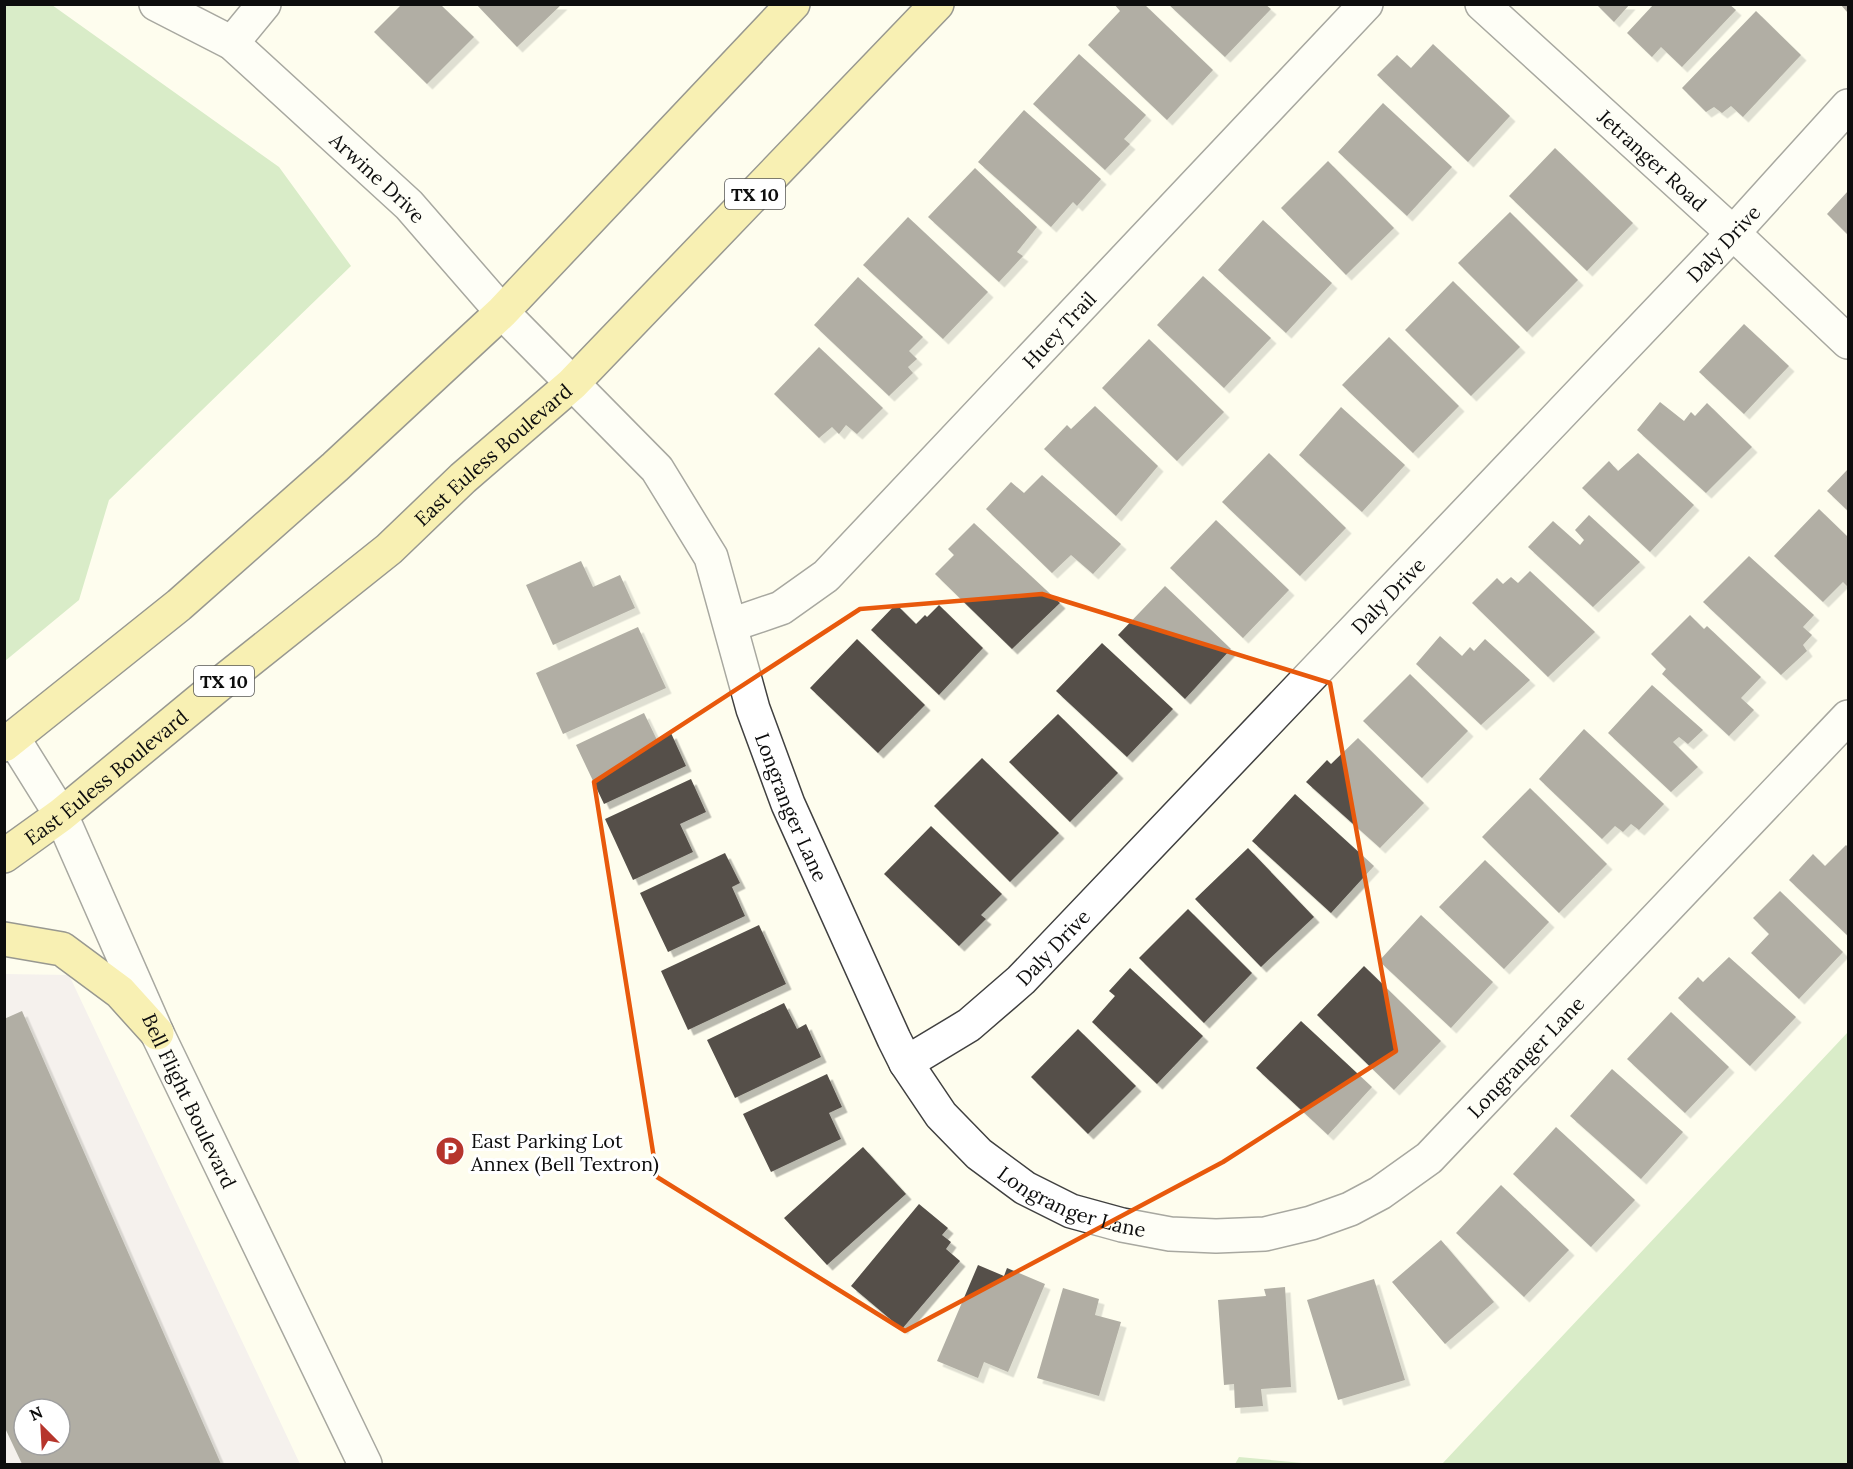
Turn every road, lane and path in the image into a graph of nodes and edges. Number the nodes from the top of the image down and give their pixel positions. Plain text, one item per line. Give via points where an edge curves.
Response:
1 (156, 4) edge
2 (264, 4) edge
3 (793, 4) edge
4 (937, 4) edge
5 (1366, 4) edge
6 (1482, 4) edge
7 (232, 43) junction
8 (1848, 106) edge
9 (1733, 233) junction
10 (502, 312) junction
11 (1848, 342) edge
12 (572, 384) junction
13 (731, 625) junction
14 (1848, 717) edge
15 (9, 742) edge
16 (61, 815) junction
17 (4, 856) edge
18 (4, 939) edge
19 (157, 1033) junction
20 (906, 1063) junction
21 (365, 1464) edge

1 - 7 street, Arwine Drive
2 - 7 street
3 - 10 main road
4 - 12 main road, East Euless Boulevard / TX 10
5 - 13 street, Huey Trail via 826,576 781,608
6 - 9 street, Jetranger Road
7 - 10 street, Arwine Drive via 409,205
8 - 9 street, Daly Drive
9 - 11 street, Jetranger Road
9 - 20 street, Daly Drive via 1021,981 969,1025
10 - 12 street, Arwine Drive
10 - 15 main road via 179,605
12 - 13 street, Longranger Lane via 657,469 711,557
12 - 16 main road, East Euless Boulevard / TX 10 via 463,478 389,549
13 - 20 street, Longranger Lane via 753,709 788,804
14 - 20 street, Longranger Lane via 1429,1158 1350,1209 1265,1234 1216,1236 1170,1234 1071,1211 1025,1188 979,1154 941,1115
15 - 16 street, Bell Flight Boulevard
16 - 17 main road, East Euless Boulevard / TX 10
16 - 19 street, Bell Flight Boulevard
18 - 19 main road via 62,949 120,992
19 - 21 street, Bell Flight Boulevard

